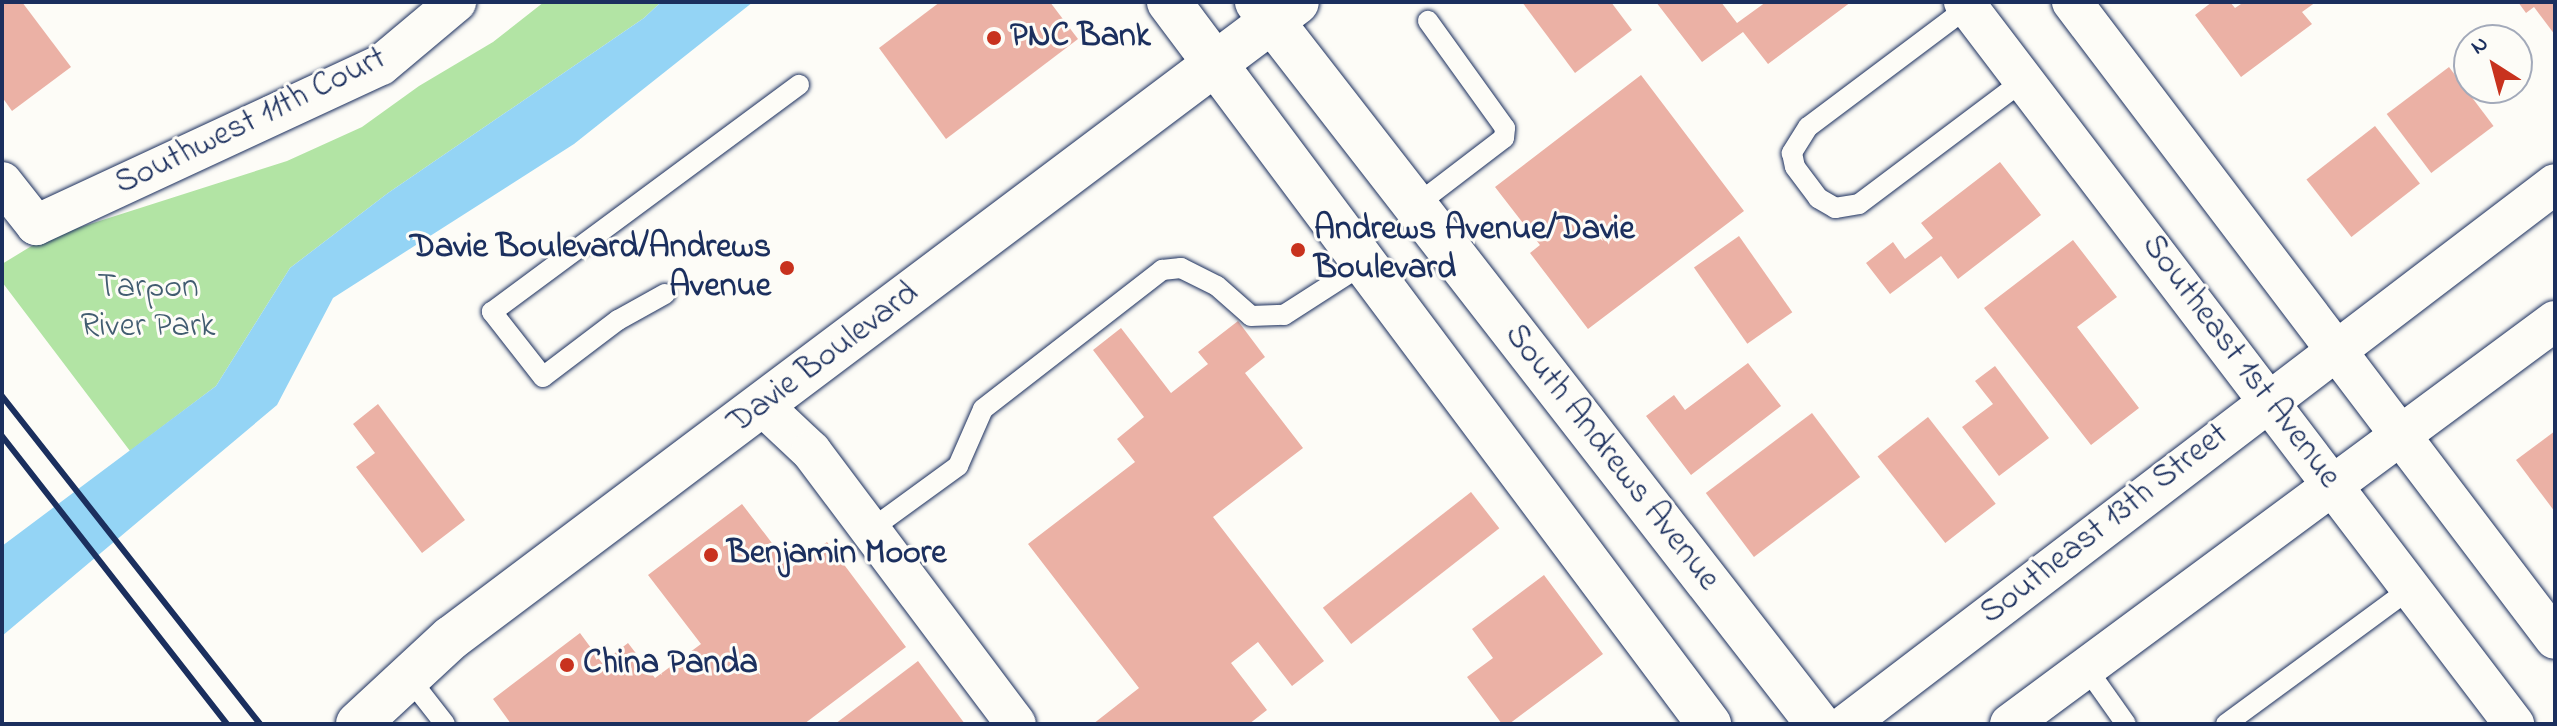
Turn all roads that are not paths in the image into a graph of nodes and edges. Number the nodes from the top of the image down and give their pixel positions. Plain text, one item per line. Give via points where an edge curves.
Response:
1 (456, 2) edge
2 (1169, 2) edge
3 (2072, 2) edge
4 (1966, 5) edge
5 (1275, 8) edge
6 (1428, 21) dead end
7 (1216, 63) junction
8 (2024, 80) junction
9 (799, 85) dead end
10 (2, 182) edge
11 (2555, 184) edge
12 (1415, 206) junction
13 (1365, 263) junction
14 (665, 294) dead end
15 (2555, 321) edge
16 (2335, 349) junction
17 (2269, 399) junction
18 (763, 406) junction
19 (2400, 437) junction
20 (2335, 486) junction
21 (870, 530) junction
22 (2410, 589) junction
23 (2555, 639) edge
24 (2087, 669) junction
25 (409, 678) junction
26 (358, 724) edge
27 (445, 724) edge
28 (1016, 724) edge
29 (1709, 724) edge
30 (1818, 724) edge
31 (1847, 724) edge
32 (2010, 724) edge
33 (2126, 724) edge
34 (2226, 724) edge
35 (2514, 724) edge

1 - 10 street, Southwest 11th Court via 381,65 36,225
2 - 7 main road
3 - 16 street
4 - 8 street, Southeast 1st Avenue
4 - 8 lane via 1808,127 1792,153 1810,188 1835,208 1859,204
5 - 7 main road, Davie Boulevard
5 - 12 main road, South Andrews Avenue
6 - 12 lane via 1505,128 1504,138
7 - 13 main road
7 - 18 main road, Davie Boulevard
8 - 17 street, Southeast 1st Avenue
9 - 14 lane via 492,312 543,377 618,320
11 - 16 street, Southeast 13th Street
12 - 30 main road, South Andrews Avenue
13 - 21 lane via 1284,315 1251,316 1217,286 1181,268 1162,270 983,409 958,466
13 - 29 main road
15 - 19 street
16 - 17 street, Southeast 13th Street
16 - 19 street
17 - 20 street, Southeast 1st Avenue
17 - 31 street, Southeast 13th Street
18 - 21 street via 811,451
18 - 25 main road, Davie Boulevard via 451,638
19 - 20 street
19 - 23 street
20 - 22 street, Southeast 1st Avenue
20 - 24 street
21 - 28 street
22 - 34 lane
22 - 35 street, Southeast 1st Avenue
24 - 32 street
24 - 33 lane
25 - 26 main road, Davie Boulevard
25 - 27 lane

